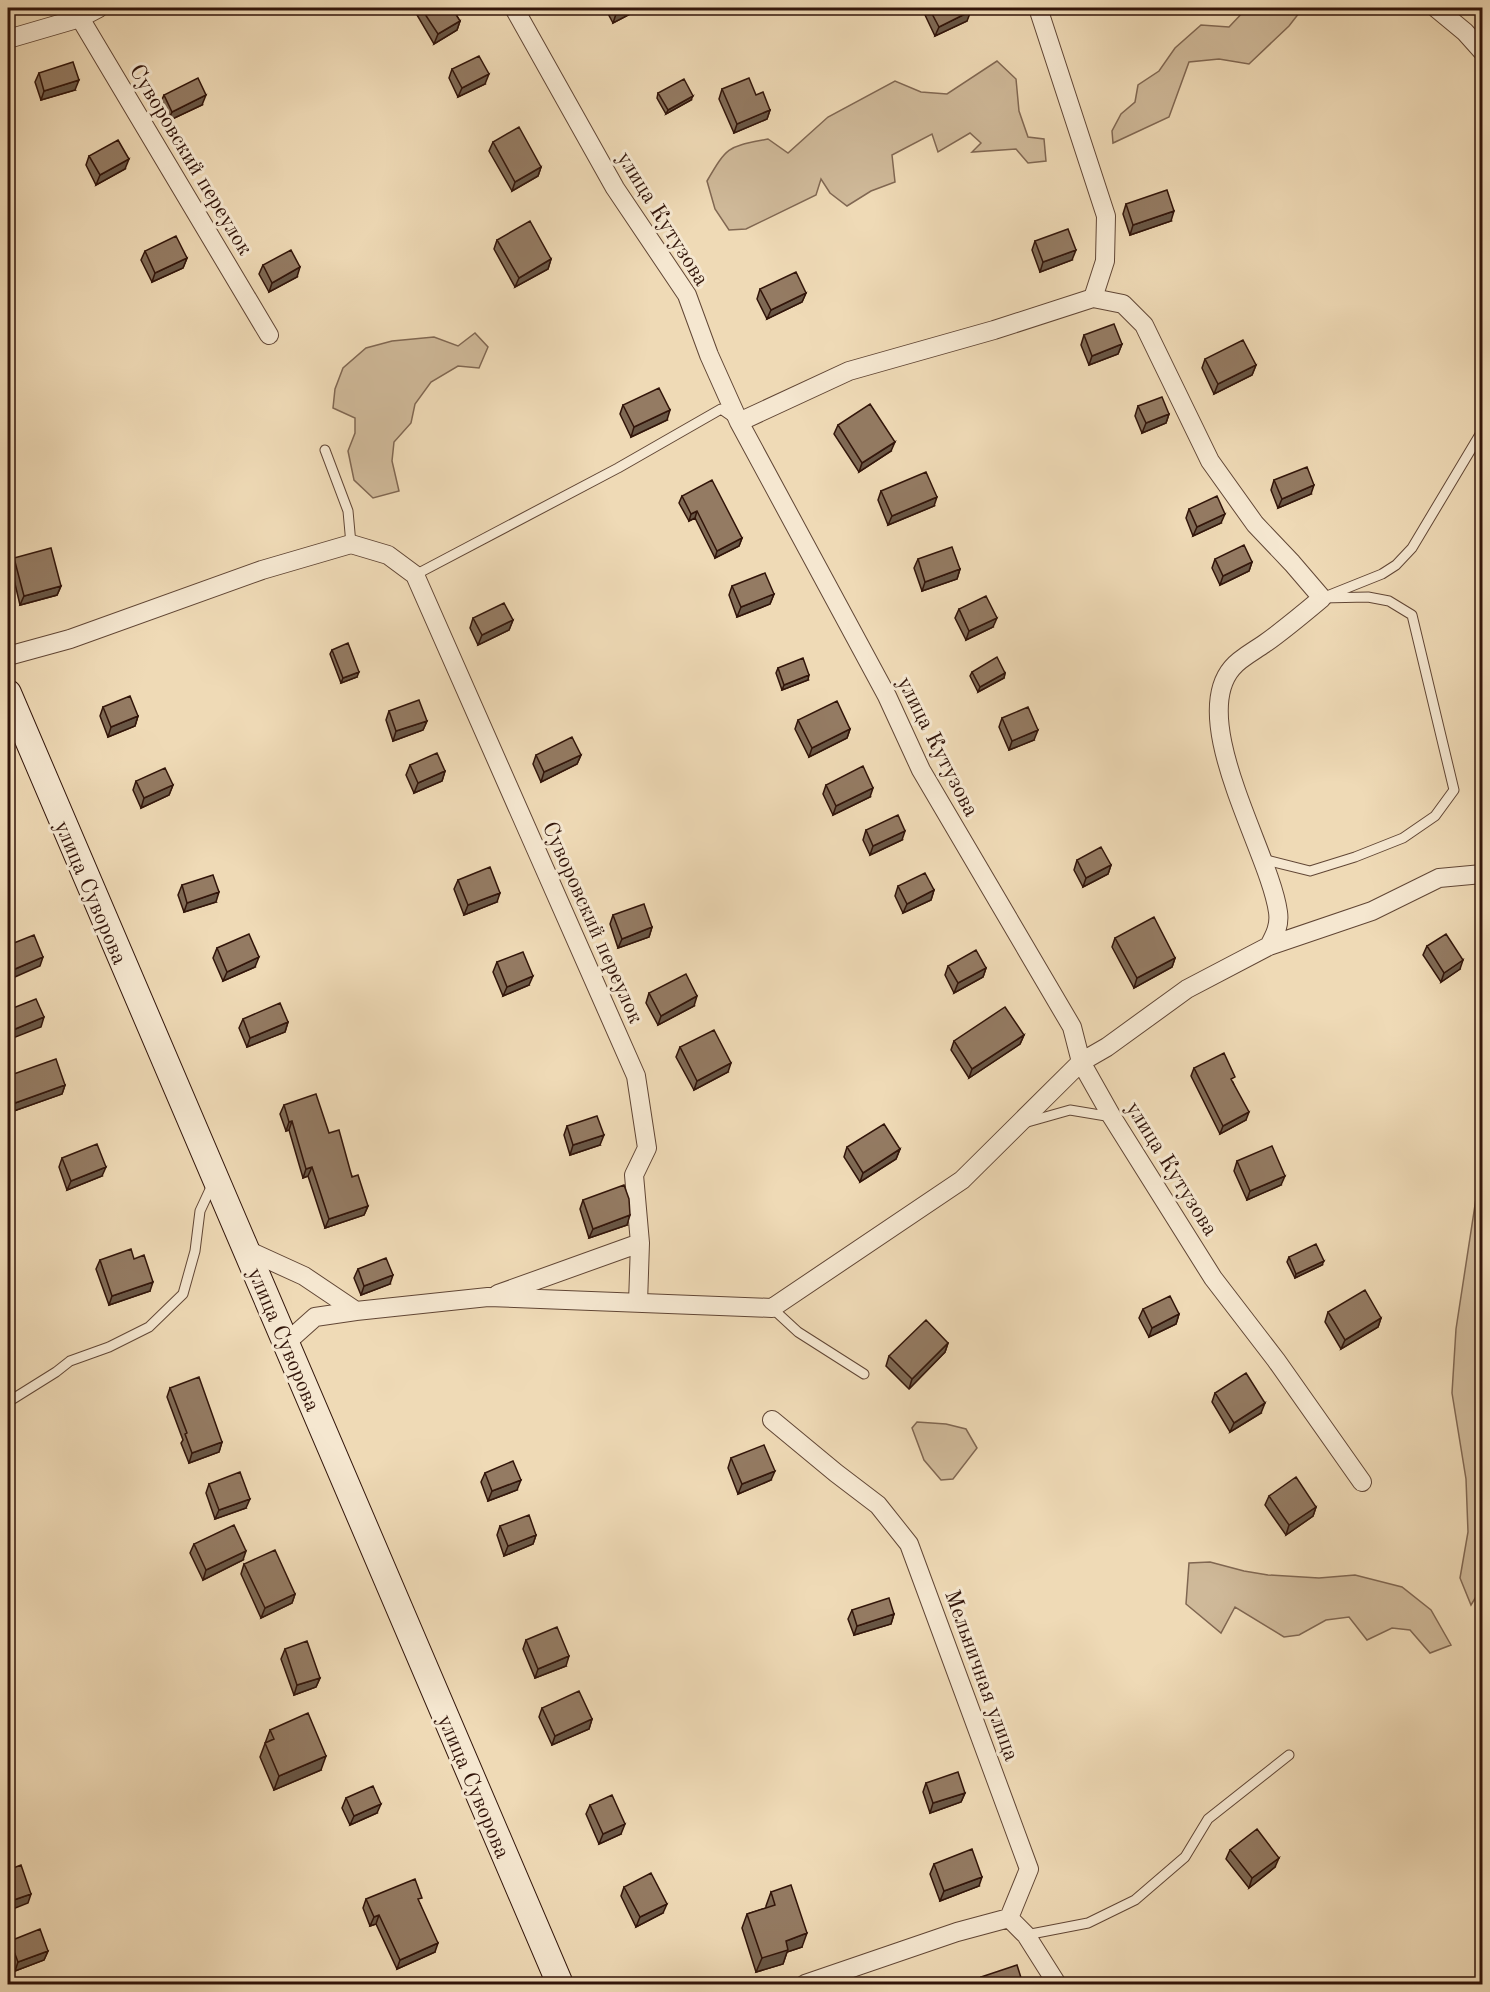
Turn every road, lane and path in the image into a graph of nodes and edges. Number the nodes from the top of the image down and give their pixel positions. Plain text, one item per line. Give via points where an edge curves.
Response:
1 (99, 8) edge
2 (514, 8) edge
3 (1038, 8) edge
4 (1436, 8) edge
5 (77, 13) edge
6 (8, 39) edge
7 (1482, 51) edge
8 (1093, 298) junction
9 (269, 335) dead end
10 (739, 422) junction
11 (1482, 431) edge
12 (325, 450) dead end
13 (351, 544) junction
14 (415, 575) junction
15 (1322, 598) junction
16 (8, 656) edge
17 (8, 693) edge
18 (1261, 859) junction
19 (1482, 874) edge
20 (1269, 946) junction
21 (1081, 1062) junction
22 (1112, 1117) junction
23 (1019, 1124) junction
24 (215, 1179) junction
25 (640, 1243) junction
26 (247, 1250) junction
27 (488, 1297) junction
28 (638, 1303) junction
29 (772, 1308) junction
30 (356, 1311) junction
31 (286, 1342) junction
32 (864, 1374) dead end
33 (8, 1402) edge
34 (772, 1420) dead end
35 (1362, 1482) dead end
36 (1289, 1755) dead end
37 (1009, 1918) junction
38 (1026, 1935) junction
39 (560, 1984) edge
40 (805, 1984) edge
41 (1057, 1984) edge

1 - 5 street
2 - 10 street, улица Кутузова via 615,188 687,295
3 - 8 street via 1106,216 1105,261
4 - 7 street
5 - 6 street
5 - 9 street, Суворовский переулок
8 - 10 street via 849,370
8 - 15 street via 1124,304 1144,325 1210,461 1255,524
10 - 14 lane via 721,409
10 - 21 street, улица Кутузова via 887,696 921,770 1072,1027
11 - 15 lane via 1412,548 1396,565
12 - 13 lane via 348,511
13 - 14 street via 388,555
13 - 16 street via 262,570 70,639
14 - 25 street, Суворовский переулок via 636,1076 647,1148 634,1175
15 - 18 street via 1232,668 1221,688 1218,711 1227,761
15 - 18 lane via 1368,597 1389,601 1412,615 1454,790 1435,816 1403,838 1355,857 1310,871
17 - 24 street, улица Суворова
18 - 20 street via 1278,913 1277,932
19 - 20 street via 1439,878 1372,912
20 - 21 street via 1187,989
21 - 22 street, улица Кутузова
21 - 23 street
22 - 23 lane via 1070,1110
22 - 35 street, улица Кутузова via 1213,1278
23 - 29 street via 962,1180
24 - 26 street, улица Суворова
24 - 33 lane via 200,1211 195,1251 183,1294 149,1327 109,1347 70,1360
25 - 27 street
25 - 28 street, Суворовский переулок
26 - 30 street via 304,1276
26 - 31 street, улица Суворова
27 - 28 street
27 - 30 street
28 - 29 street
29 - 32 lane via 798,1332
30 - 31 street via 315,1317
31 - 39 street, улица Суворова
34 - 37 street, Мельничная улица via 878,1505 909,1544 1029,1869
36 - 38 lane via 1208,1819 1185,1857 1135,1900 1088,1923
37 - 38 street
37 - 40 street
38 - 41 street

